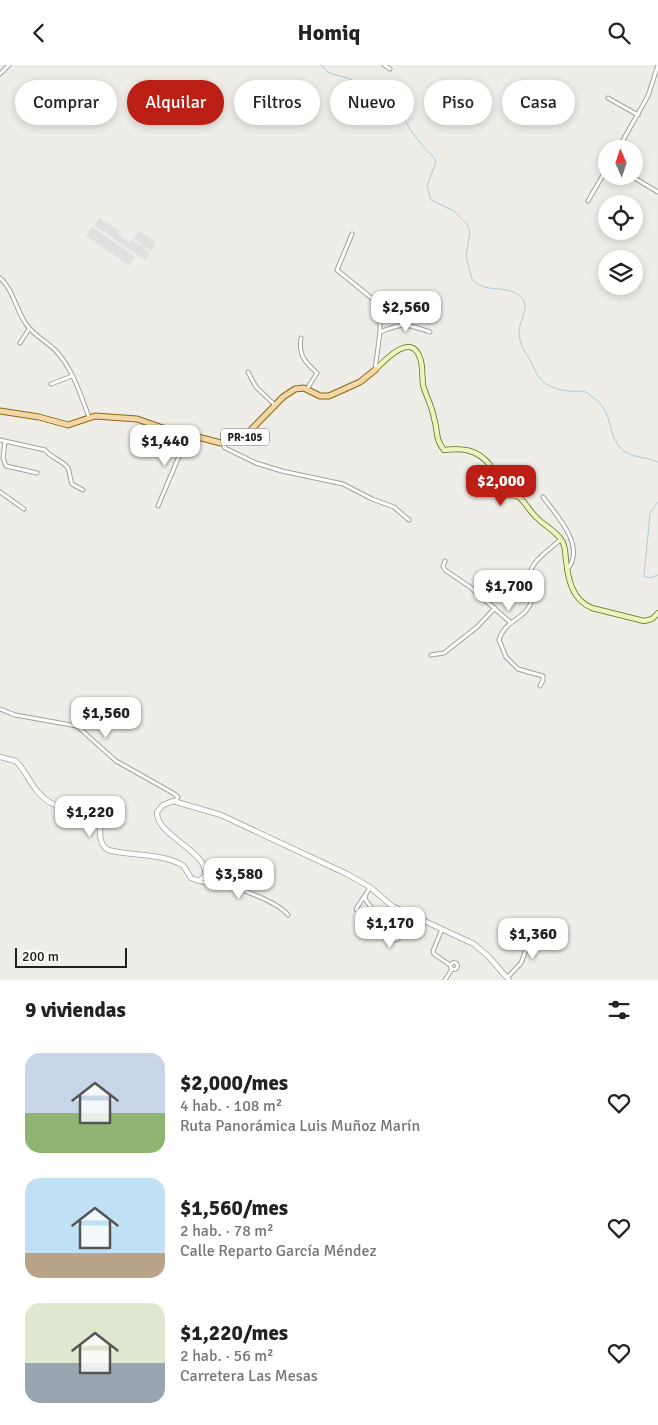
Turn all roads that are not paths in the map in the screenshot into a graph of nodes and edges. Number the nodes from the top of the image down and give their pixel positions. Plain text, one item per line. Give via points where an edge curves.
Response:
1 (9, 65) edge
2 (384, 65) edge
3 (658, 65) edge
4 (390, 69) dead end
5 (0, 74) edge
6 (608, 98) dead end
7 (638, 115) junction
8 (623, 140) edge
9 (643, 183) edge
10 (598, 184) edge
11 (658, 192) edge
12 (588, 201) dead end
13 (352, 235) dead end
14 (0, 278) edge
15 (29, 329) junction
16 (380, 332) junction
17 (430, 332) dead end
18 (302, 338) dead end
19 (20, 343) dead end
20 (375, 370) junction
21 (248, 372) dead end
22 (72, 376) junction
23 (51, 384) dead end
24 (307, 389) junction
25 (275, 405) junction
26 (0, 411) edge
27 (90, 417) junction
28 (188, 434) junction
29 (0, 441) edge
30 (5, 442) junction
31 (221, 443) junction
32 (37, 473) dead end
33 (83, 490) dead end
34 (0, 492) edge
35 (543, 497) dead end
36 (158, 507) dead end
37 (24, 509) dead end
38 (409, 520) dead end
39 (561, 539) junction
40 (445, 561) dead end
41 (567, 570) junction
42 (495, 608) junction
43 (658, 613) edge
44 (510, 622) junction
45 (431, 655) dead end
46 (540, 686) dead end
47 (0, 709) edge
48 (0, 757) edge
49 (176, 801) junction
50 (199, 881) junction
51 (370, 887) junction
52 (366, 894) junction
53 (375, 913) junction
54 (288, 915) dead end
55 (538, 928) dead end
56 (442, 929) junction
57 (390, 933) dead end
58 (508, 979) edge
59 (445, 980) edge

1 - 5 street
2 - 4 street
3 - 7 street
6 - 7 street
7 - 8 street
9 - 11 street
10 - 12 street
13 - 16 street via 338,270 378,305
14 - 15 street via 6,283
15 - 19 street
15 - 22 street via 57,352
16 - 17 street via 406,324
16 - 20 street
18 - 24 street via 302,357 317,373
20 - 24 main road via 360,382 329,397
20 - 39 main road via 400,349 411,348 417,352 439,444 444,450 463,448 477,453 490,465 494,493 502,497 519,497 536,518
21 - 25 street via 256,387
22 - 23 street
22 - 27 street
24 - 25 main road, PR-105 via 292,390
25 - 31 main road, PR-105 via 244,437
26 - 27 main road, PR-105 via 68,425
27 - 28 main road, PR-105 via 143,420
28 - 31 main road, PR-105
28 - 36 street
29 - 30 street
30 - 32 street via 4,463
30 - 33 street via 45,450 68,469 72,485
31 - 38 street via 225,448 264,466 343,484 394,507
34 - 37 street
35 - 41 street via 570,533 572,556
39 - 41 main road
39 - 44 street via 532,567 531,604
40 - 42 street via 445,570
41 - 43 main road via 570,585 586,605 644,621
42 - 44 street
42 - 45 street via 444,653
44 - 46 street via 499,640 502,651 518,669 542,675 544,679
47 - 49 street via 15,715 77,726 116,761 173,793 178,797
48 - 50 street via 16,761 32,786 51,803 96,814 100,841 105,848 176,863 185,868 191,878
49 - 50 street via 161,806 157,811 158,817 164,827 204,865 205,876
49 - 51 street via 244,824
50 - 54 street via 247,892
51 - 52 street
51 - 56 street via 392,906
52 - 53 street via 367,903
52 - 53 street via 356,909 366,920
53 - 57 street
55 - 58 street via 521,963
56 - 58 street via 474,944
56 - 59 street via 434,954 451,967

